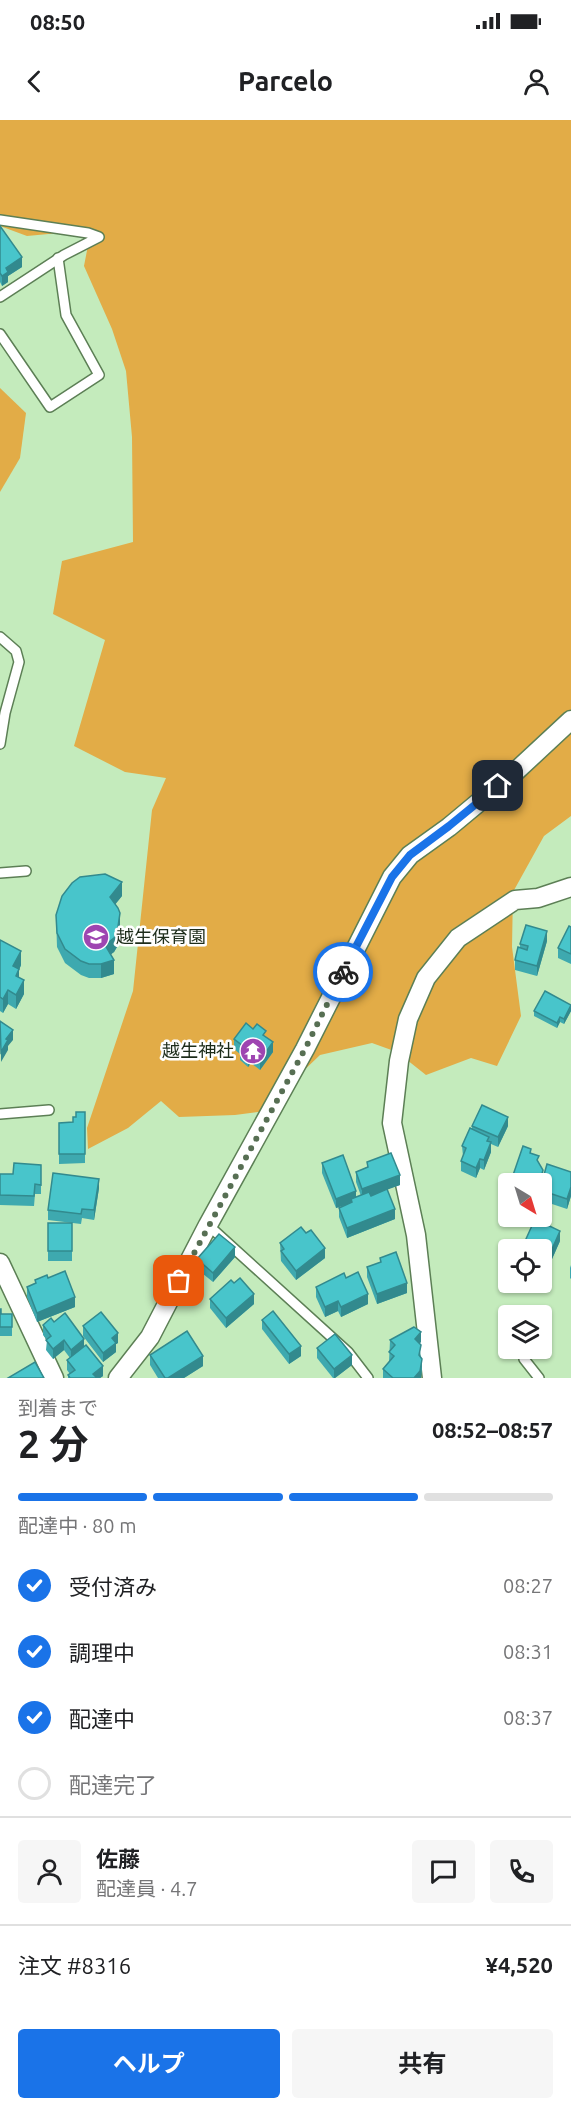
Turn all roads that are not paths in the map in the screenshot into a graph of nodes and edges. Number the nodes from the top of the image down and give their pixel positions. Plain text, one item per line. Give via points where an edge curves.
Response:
1 (0, 220) edge
2 (58, 258) junction
3 (0, 297) edge
4 (0, 334) edge
5 (0, 637) edge
6 (571, 720) edge
7 (0, 744) edge
8 (26, 872) dead end
9 (0, 873) edge
10 (571, 887) edge
11 (49, 1110) dead end
12 (0, 1114) edge
13 (208, 1226) junction
14 (0, 1263) edge
15 (524, 1359) dead end
16 (54, 1378) edge
17 (118, 1378) edge
18 (368, 1378) edge
19 (432, 1378) edge
20 (539, 1378) edge

1 - 2 lane via 99,237
2 - 3 lane
2 - 4 lane via 66,315 99,375 50,407
5 - 7 lane via 16,651 19,662
6 - 13 street via 514,773 410,855 392,877 305,1049
8 - 9 lane
10 - 19 street via 538,898 516,900 458,938 426,978 408,1019 392,1123 416,1235
11 - 12 lane
13 - 17 street via 150,1337
13 - 18 lane via 348,1352
14 - 16 street
15 - 20 lane

